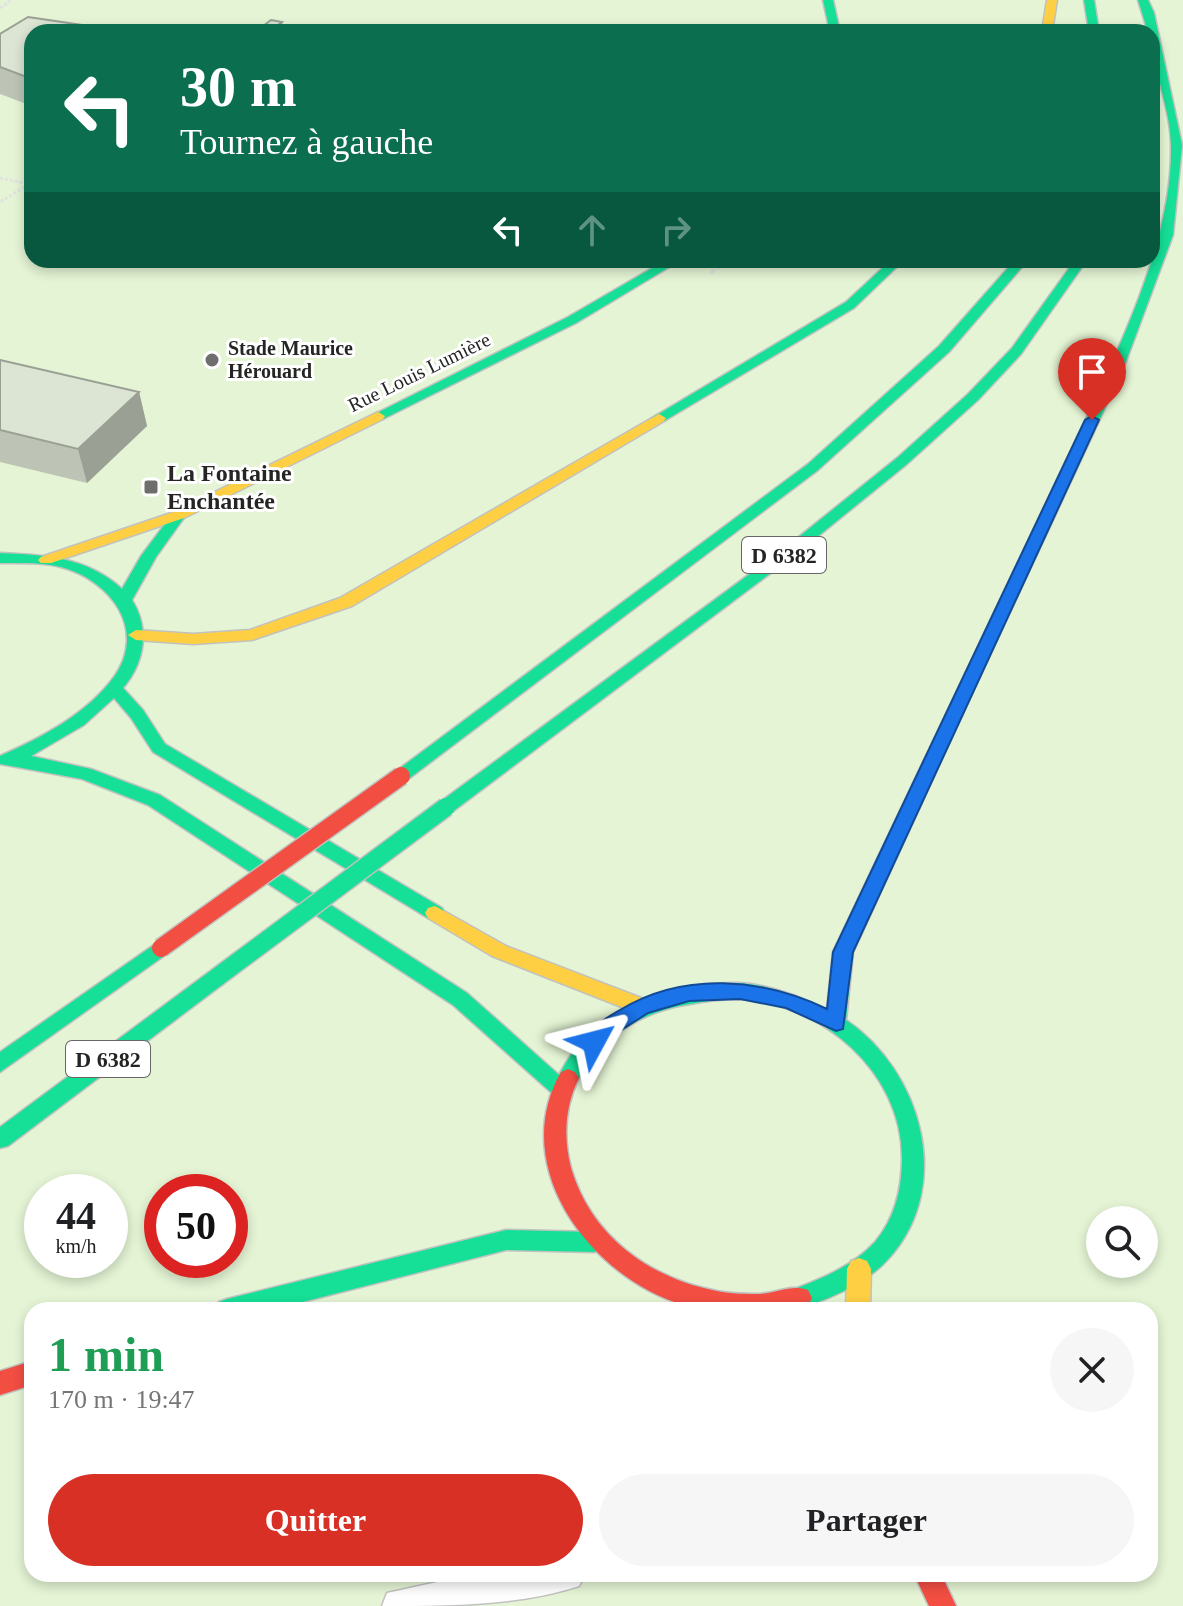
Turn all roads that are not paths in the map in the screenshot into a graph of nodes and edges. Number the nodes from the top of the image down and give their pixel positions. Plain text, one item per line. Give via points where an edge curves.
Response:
1 (828, 0) edge
2 (1052, 0) edge
3 (1089, 0) edge
4 (1143, 0) edge
5 (833, 24) edge
6 (1048, 24) edge
7 (1093, 24) edge
8 (1151, 24) edge
9 (1160, 65) edge
10 (1160, 253) edge
11 (661, 268) edge
12 (889, 268) edge
13 (1016, 268) edge
14 (1076, 268) edge
15 (1154, 268) edge
16 (179, 515) junction
17 (0, 558) edge
18 (46, 560) junction
19 (124, 600) junction
20 (136, 635) junction
21 (116, 690) junction
22 (7, 760) edge
23 (642, 1007) junction
24 (836, 1023) junction
25 (0, 1063) edge
26 (561, 1089) junction
27 (0, 1139) edge
28 (594, 1242) junction
29 (859, 1269) junction
30 (687, 1299) junction
31 (259, 1302) edge
32 (692, 1302) edge
33 (710, 1302) edge
34 (776, 1302) edge
35 (858, 1302) edge
36 (24, 1376) edge
37 (0, 1383) edge
38 (525, 1582) edge
39 (931, 1582) edge
40 (400, 1606) edge
41 (943, 1606) edge

1 - 5 main road
2 - 6 main road
3 - 7 main road
4 - 8 main road
9 - 10 main road via 1177,145 1167,235
11 - 16 main road, Rue Louis Lumière via 572,320
12 - 20 main road via 850,305 346,602 252,635
13 - 25 main road, D 6382, bridge via 925,369 805,476 401,776
14 - 27 main road, D 6382, bridge via 1008,361 880,479
15 - 24 main road via 1118,364 843,952
16 - 18 main road, Rue Louis Lumière
16 - 19 main road
17 - 18 main road
18 - 19 main road via 104,581
19 - 20 main road
20 - 21 main road via 132,662
21 - 22 main road via 55,740
21 - 23 main road via 159,748 499,951
22 - 26 main road via 85,773 154,800 460,999
23 - 24 main road via 689,993 740,991 790,1001
23 - 26 main road via 607,1028 580,1056
24 - 29 main road via 869,1050 895,1083 910,1120 916,1160 909,1201 892,1242
26 - 28 main road via 552,1141 563,1194
28 - 30 main road via 636,1276
28 - 31 main road via 506,1240
29 - 34 main road via 808,1296
29 - 35 main road
30 - 32 main road
30 - 33 main road
36 - 37 main road
38 - 40 lane
39 - 41 main road

